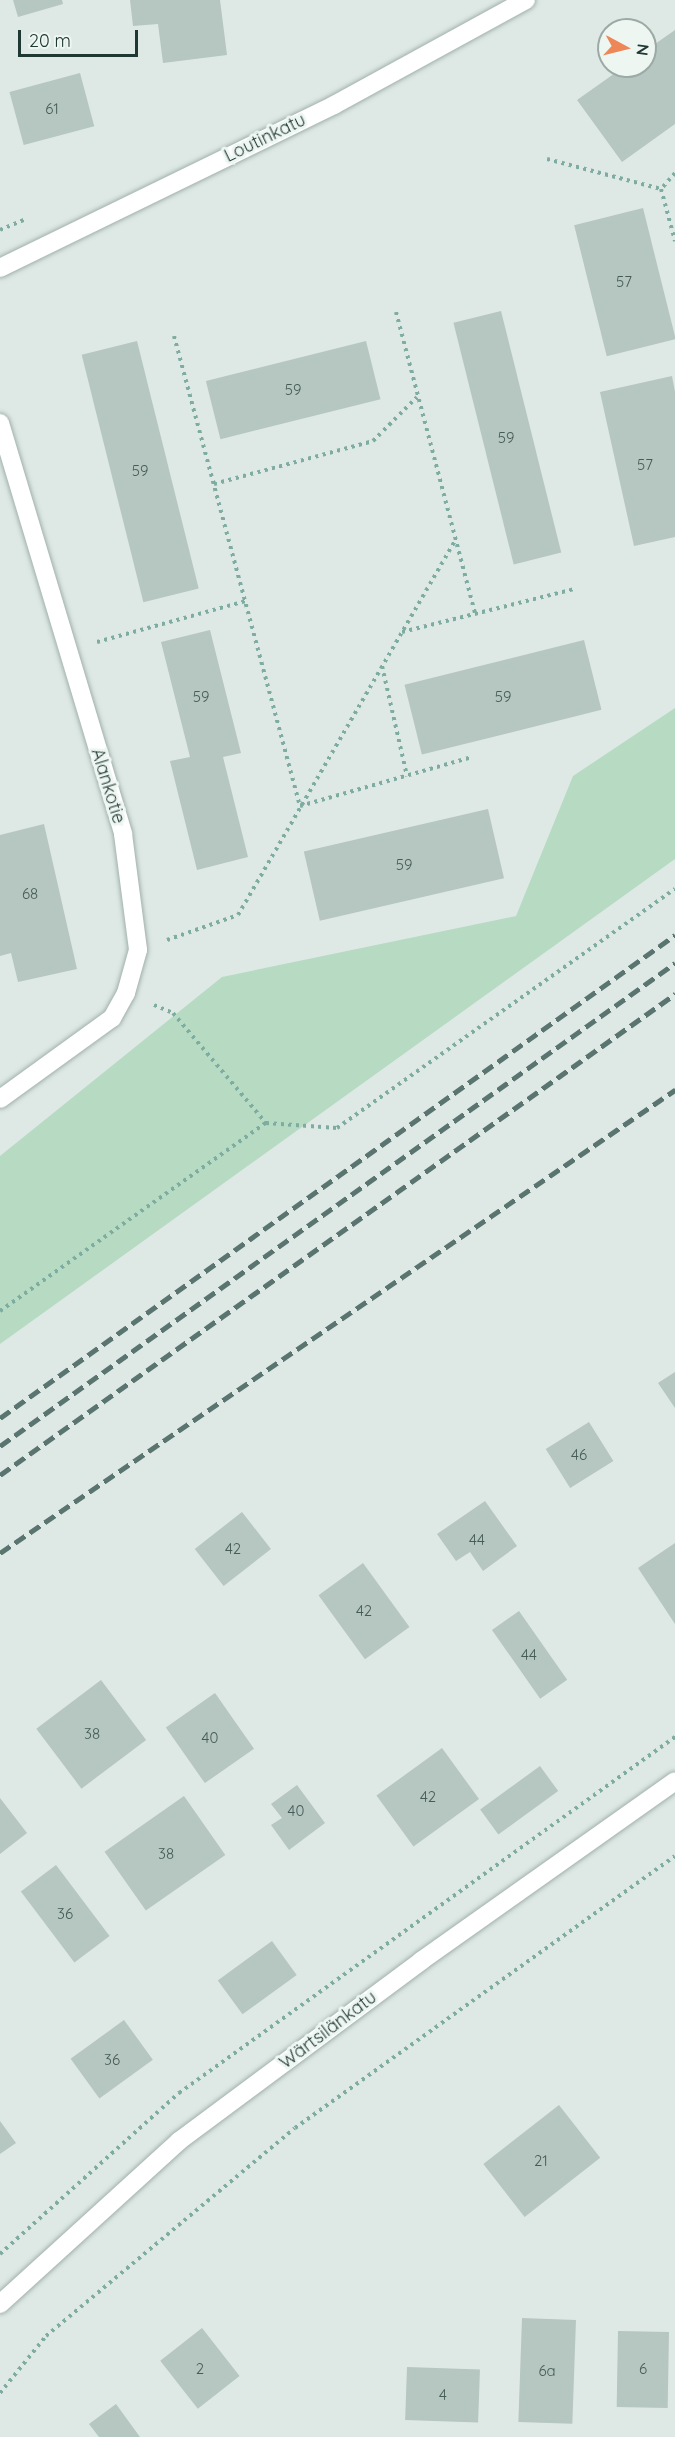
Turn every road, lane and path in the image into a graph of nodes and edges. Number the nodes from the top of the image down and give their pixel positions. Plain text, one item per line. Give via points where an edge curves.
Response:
1 (526, 0) edge
2 (547, 159) dead end
3 (675, 172) edge
4 (661, 189) junction
5 (675, 241) edge
6 (0, 268) edge
7 (396, 312) dead end
8 (174, 336) dead end
9 (418, 397) junction
10 (0, 423) edge
11 (214, 484) junction
12 (455, 540) junction
13 (574, 589) dead end
14 (246, 602) junction
15 (475, 614) junction
16 (401, 633) junction
17 (68, 650) junction
18 (382, 666) junction
19 (472, 757) dead end
20 (407, 776) junction
21 (300, 806) junction
22 (675, 889) edge
23 (138, 950) junction
24 (126, 993) junction
25 (0, 1098) edge
26 (266, 1123) junction
27 (0, 1311) edge
28 (675, 1781) edge
29 (675, 1856) edge
30 (0, 2304) edge
31 (0, 2393) edge

1 - 6 street, Loutinkatu via 334,105
2 - 4 path
3 - 4 path
4 - 5 path
7 - 9 path
8 - 11 path
9 - 11 path via 373,441
9 - 12 path
10 - 17 street, Alankotie
11 - 14 path
12 - 15 path
12 - 16 path
13 - 15 path
14 - 17 path
14 - 21 path
15 - 16 path
16 - 18 path
17 - 23 street, Alankotie via 123,834
18 - 20 path
18 - 21 path
19 - 20 path
20 - 21 path
21 - 23 path via 238,915
22 - 26 path via 337,1128
23 - 24 street, Alankotie
24 - 25 street, Alankotie via 112,1018
24 - 26 path via 173,1013
26 - 27 path
28 - 30 street, Wärtsilänkatu via 421,1961 179,2140
29 - 31 path via 295,2128 46,2336

